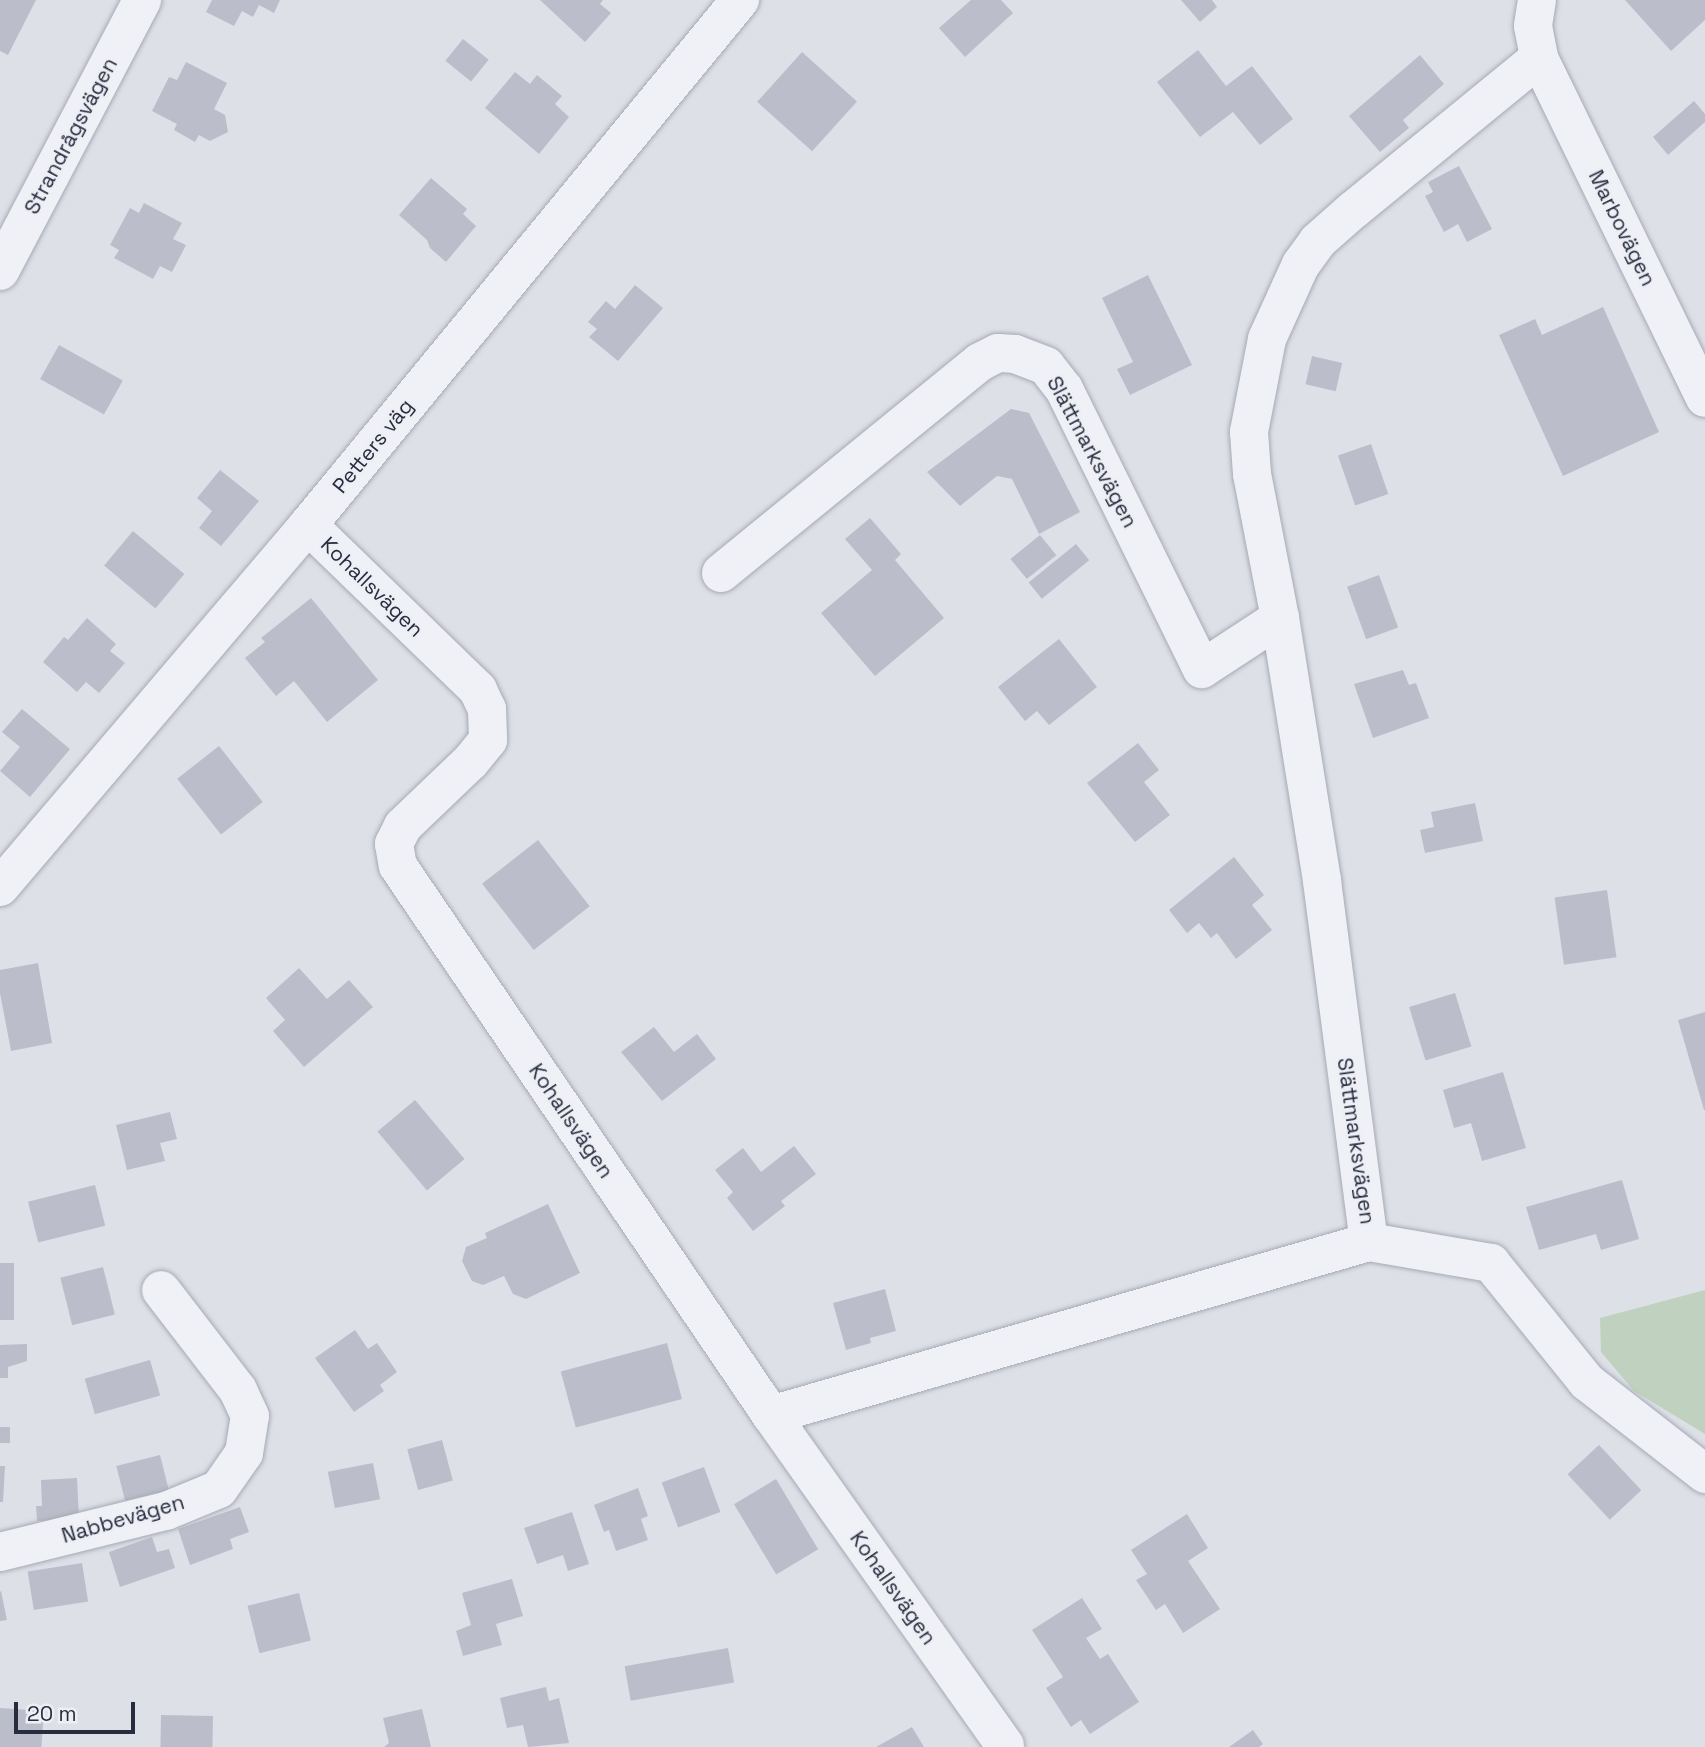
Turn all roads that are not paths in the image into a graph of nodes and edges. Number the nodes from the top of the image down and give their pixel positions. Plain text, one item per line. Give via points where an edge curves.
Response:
1 (142, 0) edge
2 (740, 0) edge
3 (1537, 0) edge
4 (1539, 58) junction
5 (0, 271) edge
6 (1705, 398) edge
7 (308, 525) junction
8 (721, 573) dead end
9 (1280, 618) junction
10 (0, 887) edge
11 (1369, 1242) junction
12 (161, 1290) dead end
13 (771, 1415) junction
14 (1705, 1474) edge
15 (0, 1552) edge
16 (1005, 1746) edge

1 - 5 street, Strandrågsvägen
2 - 7 street, Petters väg
3 - 4 street, Marbovägen via 1533,26
4 - 6 street, Marbovägen
4 - 9 street, Slättmarksvägen via 1318,241 1284,298 1266,339 1249,432 1252,474
7 - 10 street, Petters väg
7 - 13 street, Kohallsvägen via 478,690 487,709 488,740 403,826 394,844 398,866
8 - 9 street, Slättmarksvägen via 980,362 998,354 1015,354 1046,366 1064,388 1202,669
9 - 11 street, Slättmarksvägen via 1322,881
11 - 13 street
11 - 14 street, Slättmarksvägen via 1491,1263 1587,1382
12 - 15 street, Nabbevägen via 238,1390 250,1416 244,1453 219,1489 166,1511
13 - 16 street, Kohallsvägen

